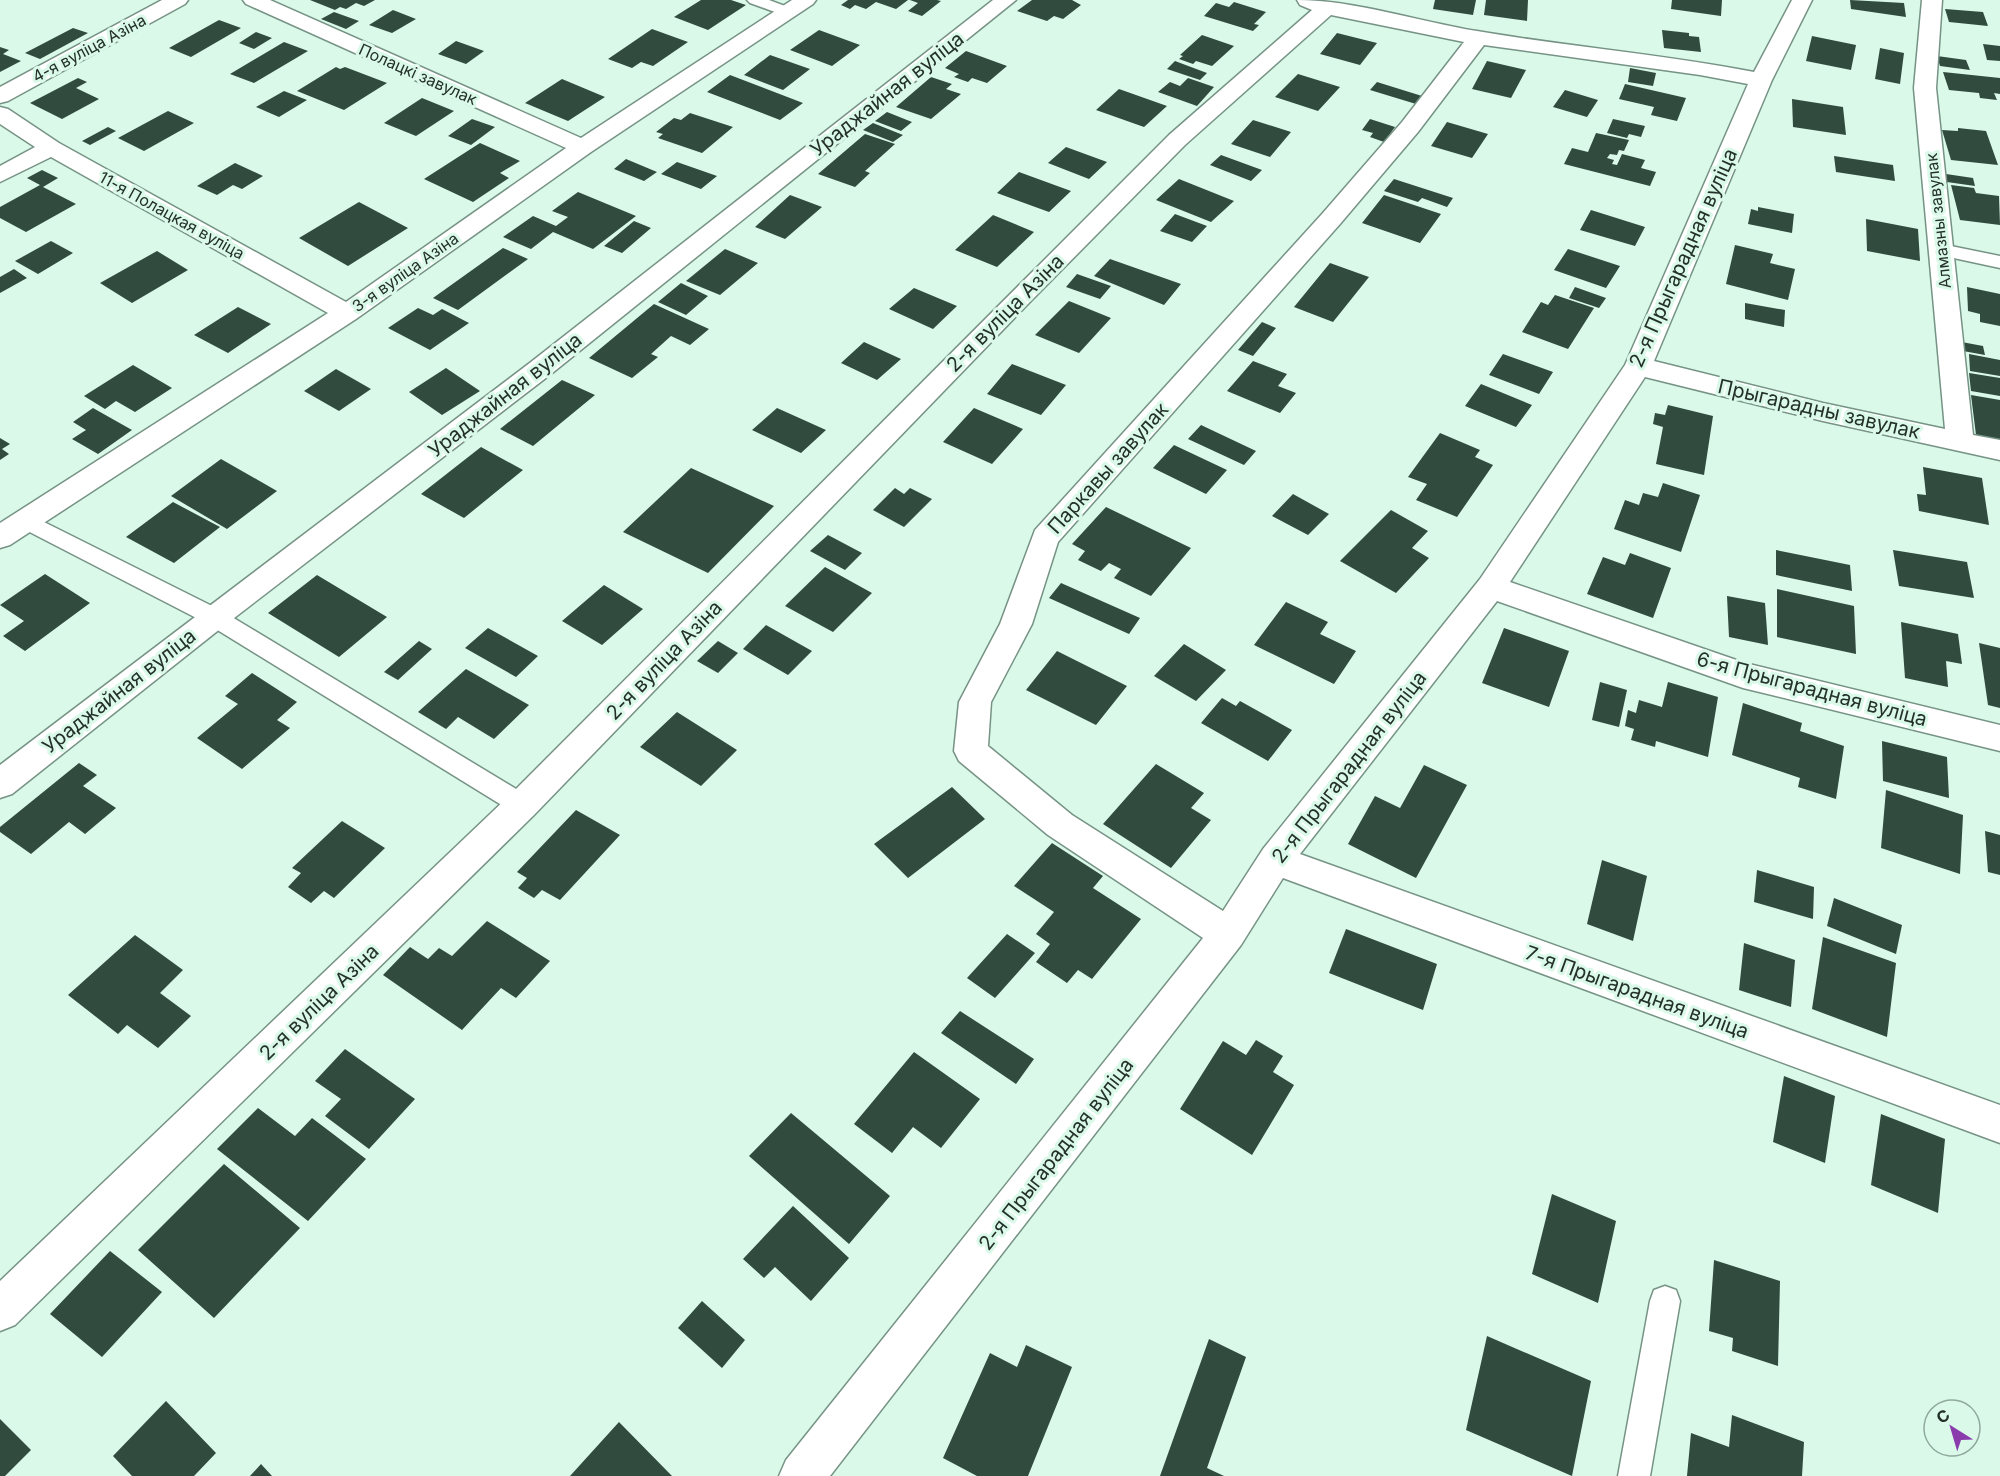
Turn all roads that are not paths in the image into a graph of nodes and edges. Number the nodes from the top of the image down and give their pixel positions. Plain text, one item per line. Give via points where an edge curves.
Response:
1 (178, 0) edge
2 (253, 0) edge
3 (755, 0) edge
4 (1006, 0) edge
5 (1802, 0) edge
6 (1932, 0) edge
7 (1315, 4) edge
8 (797, 6) edge
9 (1478, 38) junction
10 (1761, 80) junction
11 (0, 96) edge
12 (0, 114) edge
13 (583, 147) junction
14 (51, 148) junction
15 (0, 175) edge
16 (1941, 250) junction
17 (2000, 262) edge
18 (347, 313) junction
19 (1638, 366) junction
20 (1960, 441) junction
21 (2000, 450) edge
22 (24, 520) junction
23 (0, 537) edge
24 (1491, 587) junction
25 (214, 617) junction
26 (2000, 738) edge
27 (0, 784) edge
28 (522, 805) junction
29 (1275, 860) junction
30 (1228, 934) junction
31 (2000, 1124) edge
32 (1665, 1301) dead end
33 (0, 1310) edge
34 (808, 1475) edge
35 (1635, 1476) edge

1 - 11 street, 4-я вуліца Азіна
2 - 13 street, Полацкі завулак
3 - 8 lane
4 - 25 street, Ураджайная вуліца via 541,368
5 - 10 street, 2-я Прыгарадная вуліца
6 - 16 street, Алмазны завулак via 1925,88
7 - 9 street
7 - 28 street, 2-я вуліца Азіна via 1017,300
8 - 13 street, 3-я вуліца Азіна
9 - 10 street
9 - 30 street, Паркавы завулак via 1403,136 1045,538 1016,624 975,702 971,751 1060,825
10 - 19 street, 2-я Прыгарадная вуліца
12 - 14 street, 11-я Полацкая вуліца
13 - 18 street, 3-я вуліца Азіна
14 - 15 street
14 - 18 street, 11-я Полацкая вуліца
16 - 17 lane
16 - 20 street, Алмазны завулак
18 - 22 street, 3-я вуліца Азіна
19 - 20 street, Прыгарадны завулак
19 - 24 street, 2-я Прыгарадная вуліца
20 - 21 street, Прыгарадны завулак
22 - 23 street, 3-я вуліца Азіна
22 - 25 lane
24 - 26 street, 6-я Прыгарадная вуліца via 1743,675
24 - 29 street, 2-я Прыгарадная вуліца
25 - 27 street, Ураджайная вуліца
25 - 28 lane
28 - 33 street, 2-я вуліца Азіна
29 - 30 street, 2-я Прыгарадная вуліца
29 - 31 street, 7-я Прыгарадная вуліца
30 - 34 street, 2-я Прыгарадная вуліца
32 - 35 lane

